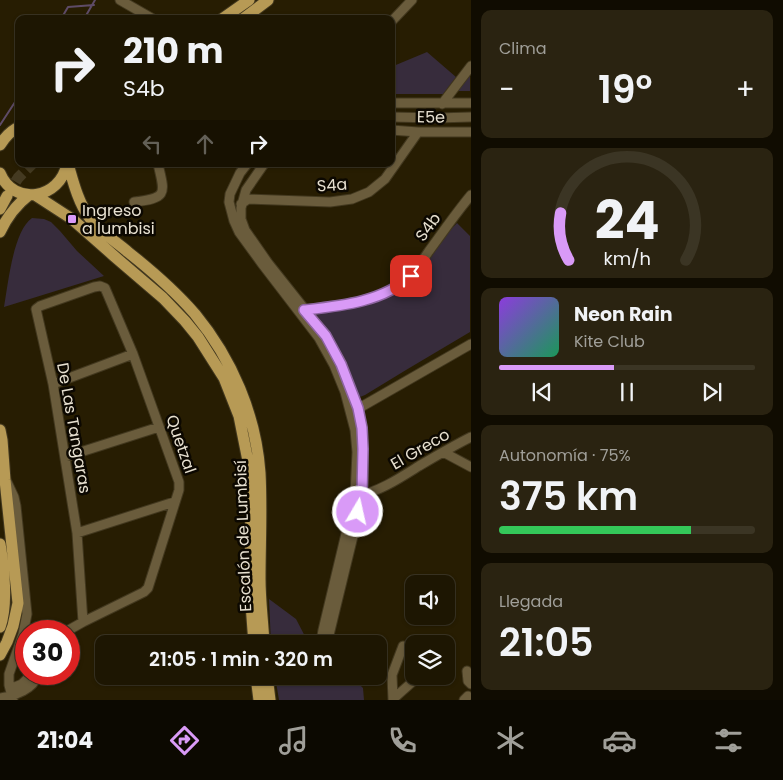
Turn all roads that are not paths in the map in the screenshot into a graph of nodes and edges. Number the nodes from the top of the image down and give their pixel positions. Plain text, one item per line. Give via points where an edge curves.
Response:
1 (120, 0) edge
2 (248, 0) edge
3 (268, 0) edge
4 (412, 0) edge
5 (146, 15) edge
6 (227, 15) edge
7 (248, 15) edge
8 (395, 18) edge
9 (470, 66) edge
10 (395, 102) edge
11 (470, 103) edge
12 (442, 104) junction
13 (395, 117) edge
14 (470, 117) edge
15 (15, 129) edge
16 (395, 130) edge
17 (418, 132) junction
18 (470, 132) edge
19 (0, 145) edge
20 (395, 164) edge
21 (67, 167) edge
22 (69, 167) edge
23 (159, 167) edge
24 (245, 167) edge
25 (262, 167) edge
26 (393, 167) edge
27 (0, 173) edge
28 (232, 188) junction
29 (32, 195) junction
30 (470, 195) edge
31 (7, 196) tunnel mouth
32 (244, 198) junction
33 (134, 202) dead end
34 (229, 202) junction
35 (460, 208) junction
36 (470, 208) edge
37 (0, 209) edge
38 (0, 232) edge
39 (100, 286) joint
40 (301, 310) junction
41 (470, 344) edge
42 (132, 354) junction
43 (52, 384) junction
44 (355, 410) junction
45 (159, 427) junction
46 (470, 436) edge
47 (1, 440) edge
48 (444, 452) junction
49 (64, 457) junction
50 (470, 467) edge
51 (5, 480) junction
52 (359, 495) junction
53 (174, 502) junction
54 (77, 533) junction
55 (0, 544) edge
56 (83, 622) junction
57 (80, 624) edge
58 (0, 627) edge
59 (253, 635) edge
60 (263, 635) edge
61 (405, 648) edge
62 (0, 656) edge
63 (467, 671) dead end
64 (470, 684) edge
65 (21, 685) edge
66 (32, 685) edge
67 (257, 685) edge
68 (268, 685) edge
69 (409, 685) edge
70 (11, 695) edge
71 (0, 698) edge
72 (393, 699) edge
73 (259, 700) edge
74 (270, 700) edge

1 - 5 street
2 - 6 main road
3 - 7 main road
4 - 8 street
9 - 12 street
10 - 12 street
11 - 12 street
13 - 14 street
15 - 19 main road
16 - 17 street, E5e
17 - 18 street, E5e
17 - 20 street, S4a
21 - 29 main road via 54,188
22 - 60 main road, Escalón de Lumbisí via 89,217 194,313 227,361 247,407 260,471
23 - 33 street via 163,188 160,195 152,200
24 - 28 street
25 - 32 street
26 - 32 street, S4a via 369,192 352,199 330,202
27 - 29 main road, Escalón de Lumbisí via 8,186
28 - 32 street, S4a
28 - 34 street
29 - 38 main road via 18,204
29 - 59 main road, Escalón de Lumbisí via 72,219 163,298 198,338 224,378 239,416 252,491 250,590
30 - 35 street, S4b
31 - 37 main road
32 - 34 street, S4a
32 - 40 street via 241,219 245,230
34 - 40 street via 239,232
35 - 36 street
35 - 40 street, S4b via 404,282 362,300
39 - 42 street, Quetzal via 105,288
39 - 43 street, De Las Tangaras via 36,309
40 - 44 street via 334,365
41 - 44 street
42 - 43 street
42 - 45 street, Quetzal
43 - 49 street, De Las Tangaras
44 - 52 street
45 - 49 street
45 - 53 street, Quetzal via 179,482
46 - 48 street, El Greco
47 - 51 main road
48 - 50 street
48 - 52 street, El Greco via 377,490
49 - 54 street, De Las Tangaras
51 - 62 main road via 18,603 13,626
51 - 70 street via 16,506 27,614 10,669
52 - 52 street via 323,630 325,638 329,635
53 - 54 street
53 - 56 street, Quetzal via 148,588
54 - 56 street, De Las Tangaras
55 - 58 main road via 5,602
56 - 57 street, Quetzal
61 - 72 street via 403,646 392,675
63 - 64 street
65 - 70 street
66 - 70 street via 20,694
67 - 73 main road
68 - 74 main road
69 - 72 street
70 - 71 street

